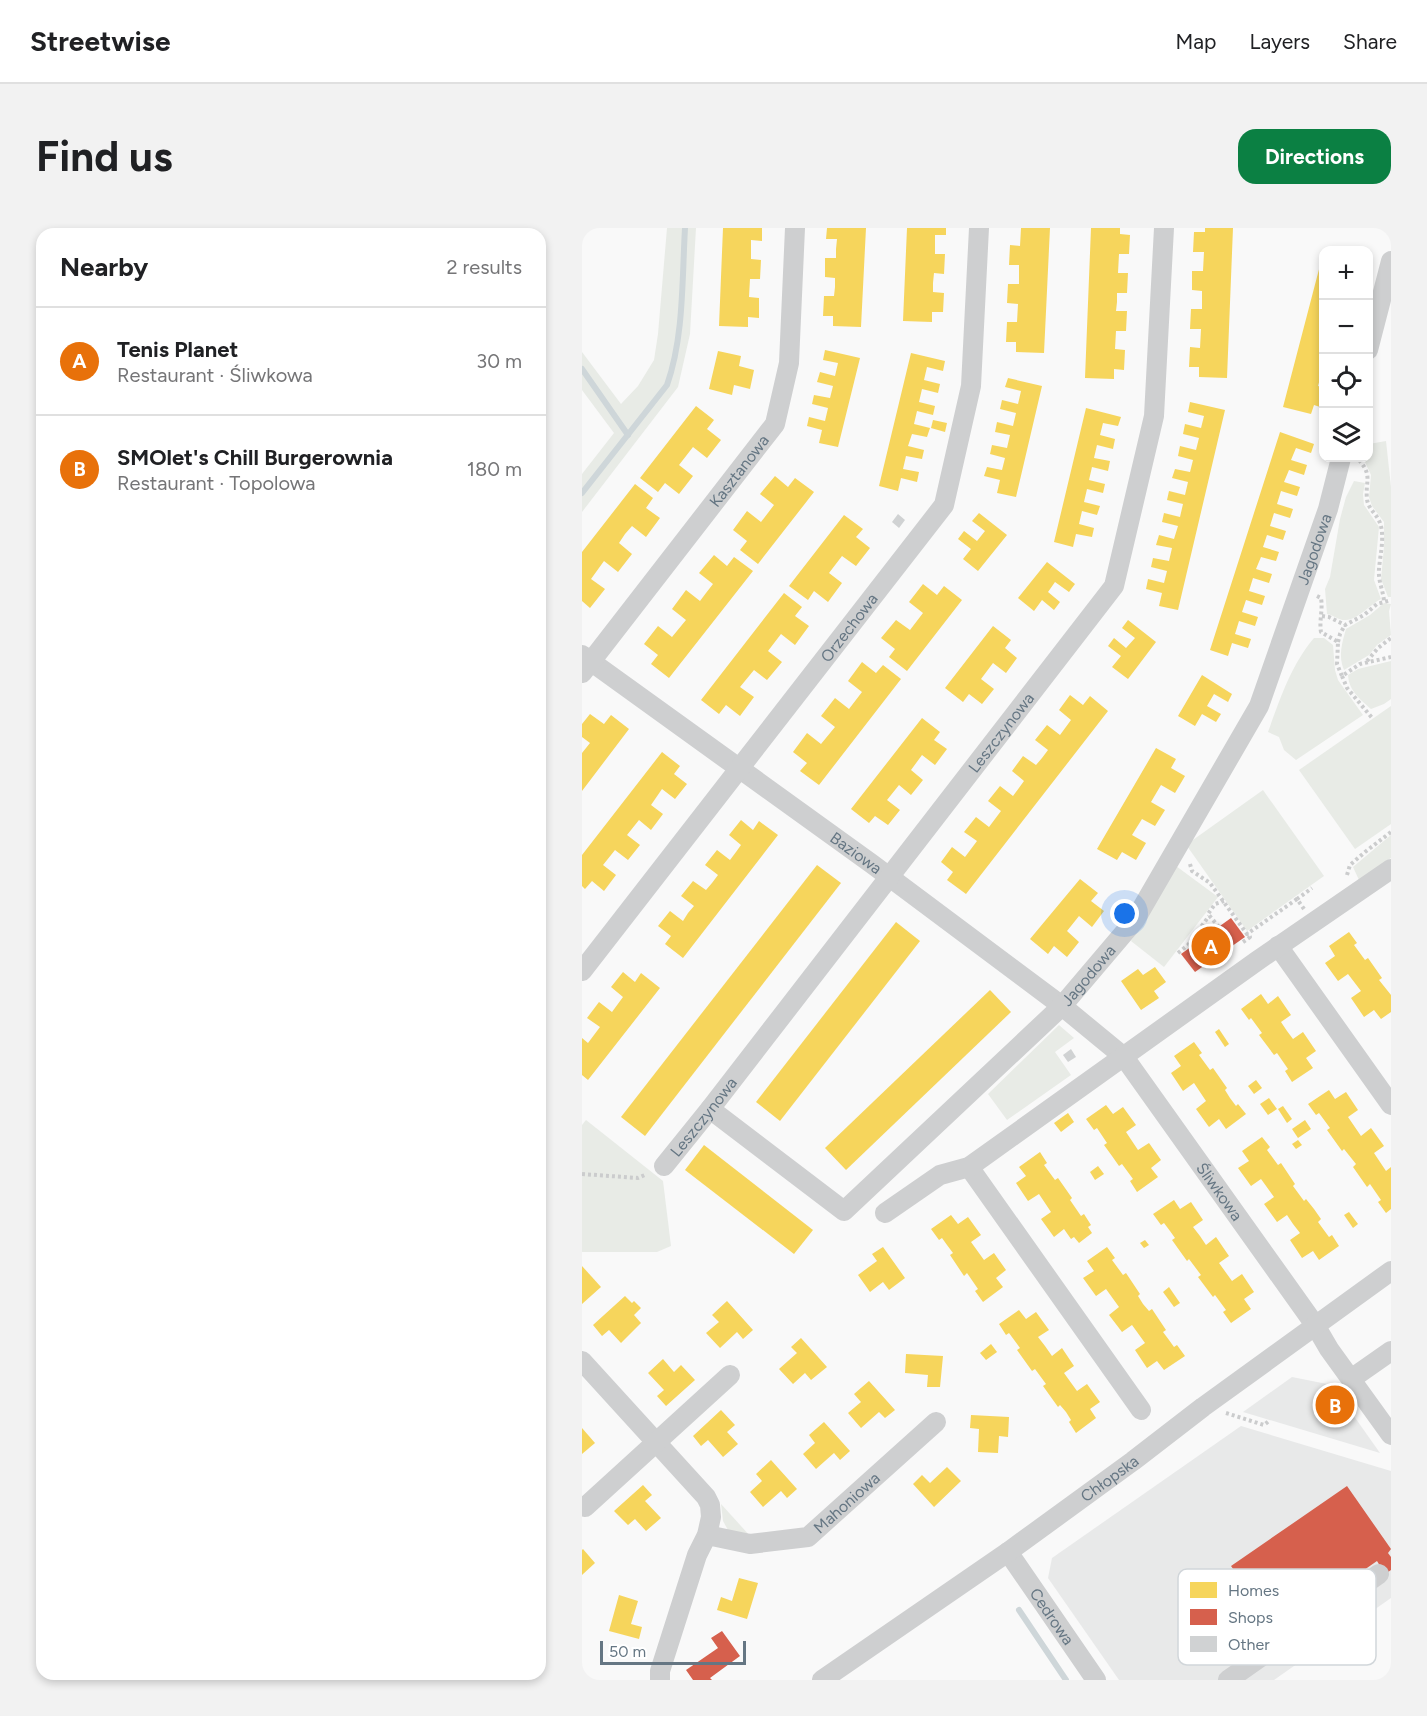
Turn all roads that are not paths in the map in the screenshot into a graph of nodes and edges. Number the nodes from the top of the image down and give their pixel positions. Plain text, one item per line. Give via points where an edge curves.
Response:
1 (795, 228) edge
2 (978, 228) edge
3 (1164, 228) edge
4 (1391, 261) edge
5 (1373, 331) edge
6 (1340, 462) edge
7 (585, 663) edge
8 (740, 769) junction
9 (1391, 869) edge
10 (890, 877) junction
11 (1278, 946) junction
12 (582, 971) edge
13 (1062, 1006) junction
14 (1124, 1056) junction
15 (1391, 1105) edge
16 (710, 1109) junction
17 (664, 1166) road end
18 (969, 1167) junction
19 (885, 1213) dead end
20 (1391, 1271) edge
21 (1315, 1325) junction
22 (1391, 1351) edge
23 (582, 1361) edge
24 (730, 1375) dead end
25 (1351, 1379) junction
26 (1141, 1410) dead end
27 (936, 1422) dead end
28 (1391, 1435) edge
29 (656, 1442) junction
30 (585, 1507) dead end
31 (707, 1535) junction
32 (1008, 1552) junction
33 (1379, 1574) dead end
34 (1376, 1576) edge
35 (1249, 1665) edge
36 (660, 1680) edge
37 (822, 1680) edge
38 (1096, 1680) edge
39 (1228, 1680) edge

1 - 7 street, Kasztanowa via 789,363 775,424
2 - 8 street, Orzechowa via 971,386 944,505
3 - 10 street, Leszczynowa via 1154,416 1114,586
4 - 5 street
6 - 13 street, Jagodowa via 1328,509 1259,706 1135,920
7 - 8 street, Baziowa
8 - 10 street, Baziowa
8 - 12 street, Orzechowa
9 - 11 street
10 - 13 street, Baziowa
10 - 16 street, Leszczynowa
11 - 14 street
11 - 15 street
13 - 14 street, Baziowa
13 - 16 street, Jagodowa via 844,1211
14 - 18 street
14 - 21 street, Śliwkowa
16 - 17 street, Leszczynowa
18 - 19 street via 940,1175
18 - 26 street
20 - 21 street, Chłopska
21 - 25 street, Śliwkowa
21 - 32 street, Chłopska
22 - 25 street
23 - 29 street
24 - 29 street
25 - 28 street, Śliwkowa
27 - 31 street, Mahoniowa via 808,1537 750,1544
29 - 30 street
29 - 31 street via 706,1497 711,1517
31 - 36 street via 697,1555
32 - 37 street, Chłopska
32 - 38 street, Cedrowa
33 - 34 street
35 - 39 street

